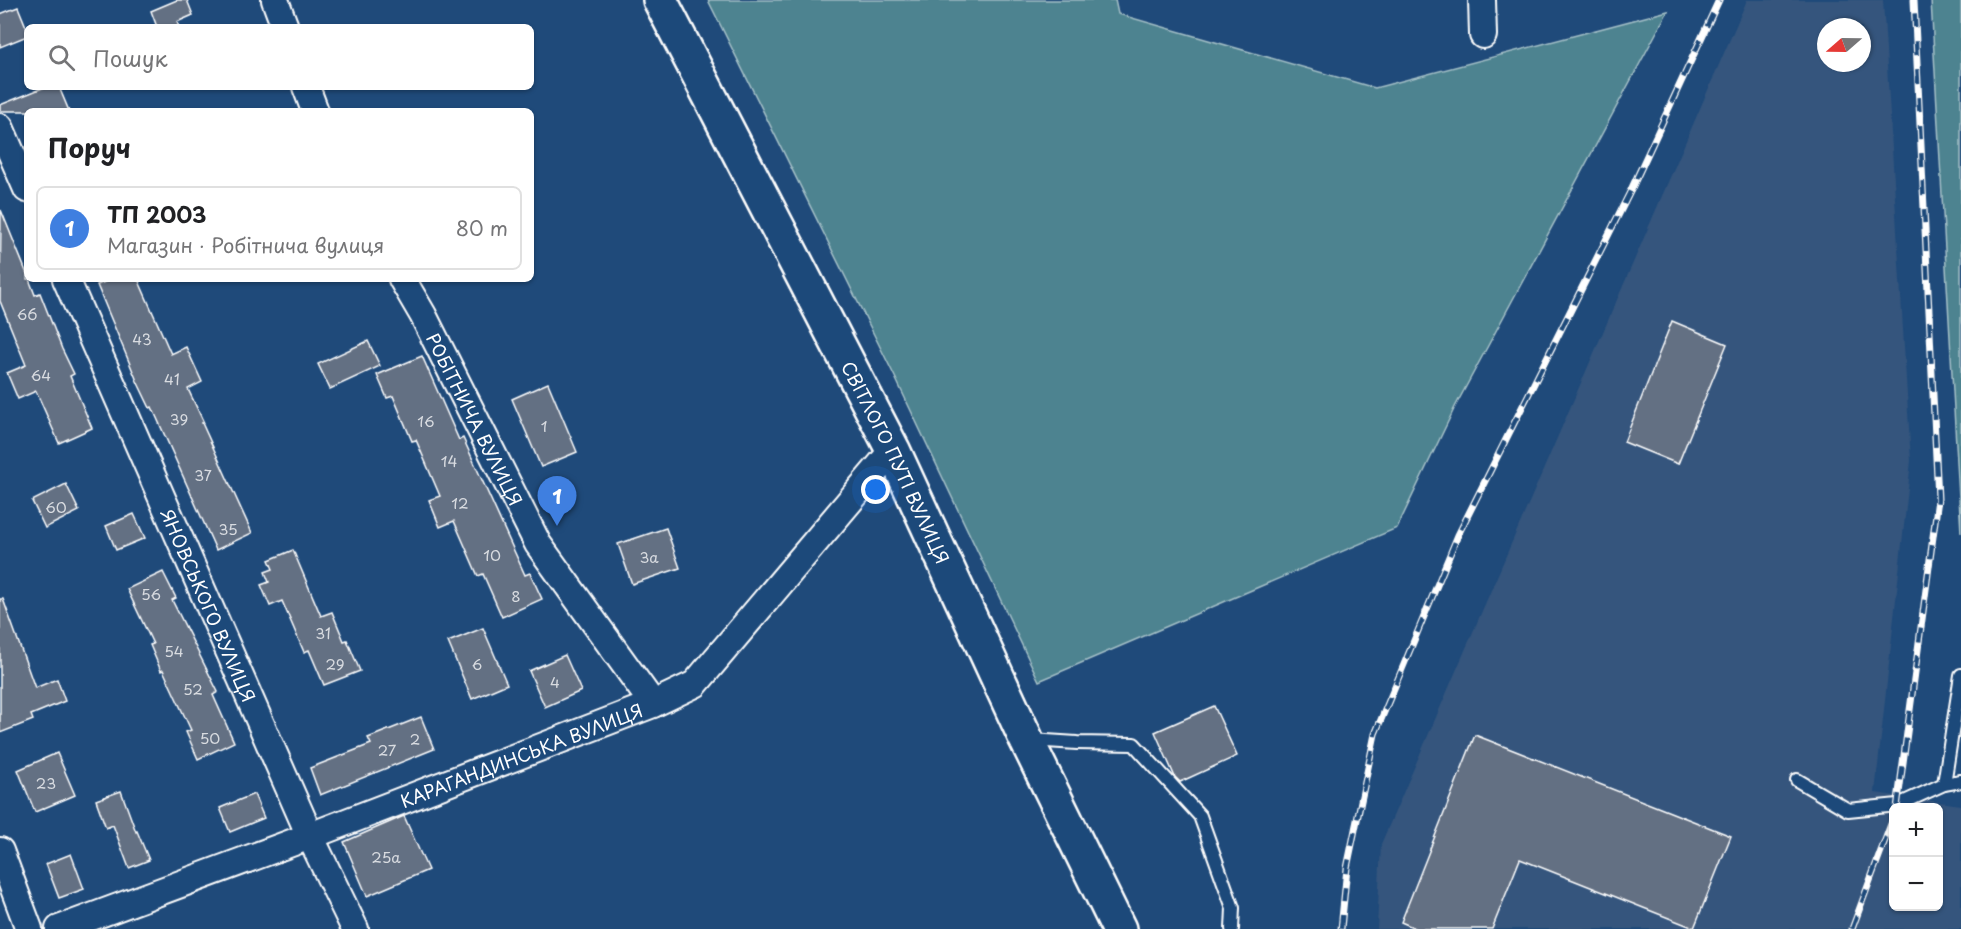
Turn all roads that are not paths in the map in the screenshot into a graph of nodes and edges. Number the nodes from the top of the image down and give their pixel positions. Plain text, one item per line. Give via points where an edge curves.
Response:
1 (275, 0) edge
2 (660, 0) edge
3 (1482, 0) edge
4 (284, 24) edge
5 (1483, 35) dead end
6 (307, 90) edge
7 (314, 108) edge
8 (0, 128) edge
9 (24, 182) edge
10 (67, 282) edge
11 (404, 282) edge
12 (893, 450) junction
13 (1961, 675) edge
14 (653, 704) junction
15 (1026, 739) junction
16 (1797, 780) dead end
17 (1961, 782) edge
18 (1944, 784) junction
19 (310, 836) junction
20 (0, 851) edge
21 (28, 929) edge
22 (59, 929) edge
23 (355, 929) edge
24 (1119, 929) edge
25 (1232, 929) edge

1 - 4 street
2 - 12 main road, СВІТЛОГО ПУТІ ВУЛИЦЯ
3 - 5 street
6 - 7 street
8 - 9 street
10 - 19 street, ЯНОВСЬКОГО ВУЛИЦЯ
11 - 14 street, РОБІТНИЧА ВУЛИЦЯ via 538,544
12 - 14 street, КАРАГАНДИНСЬКА ВУЛИЦЯ via 695,684
12 - 15 main road, СВІТЛОГО ПУТІ ВУЛИЦЯ
13 - 18 lane
14 - 19 street, КАРАГАНДИНСЬКА ВУЛИЦЯ
15 - 24 main road, СВІТЛОГО ПУТІ ВУЛИЦЯ
15 - 25 lane via 1134,744 1200,816 1233,908
16 - 18 lane via 1848,810 1898,805
17 - 18 lane
19 - 22 street, КАРАГАНДИНСЬКА ВУЛИЦЯ
19 - 23 street, ЯНОВСЬКОГО ВУЛИЦЯ
20 - 21 street

